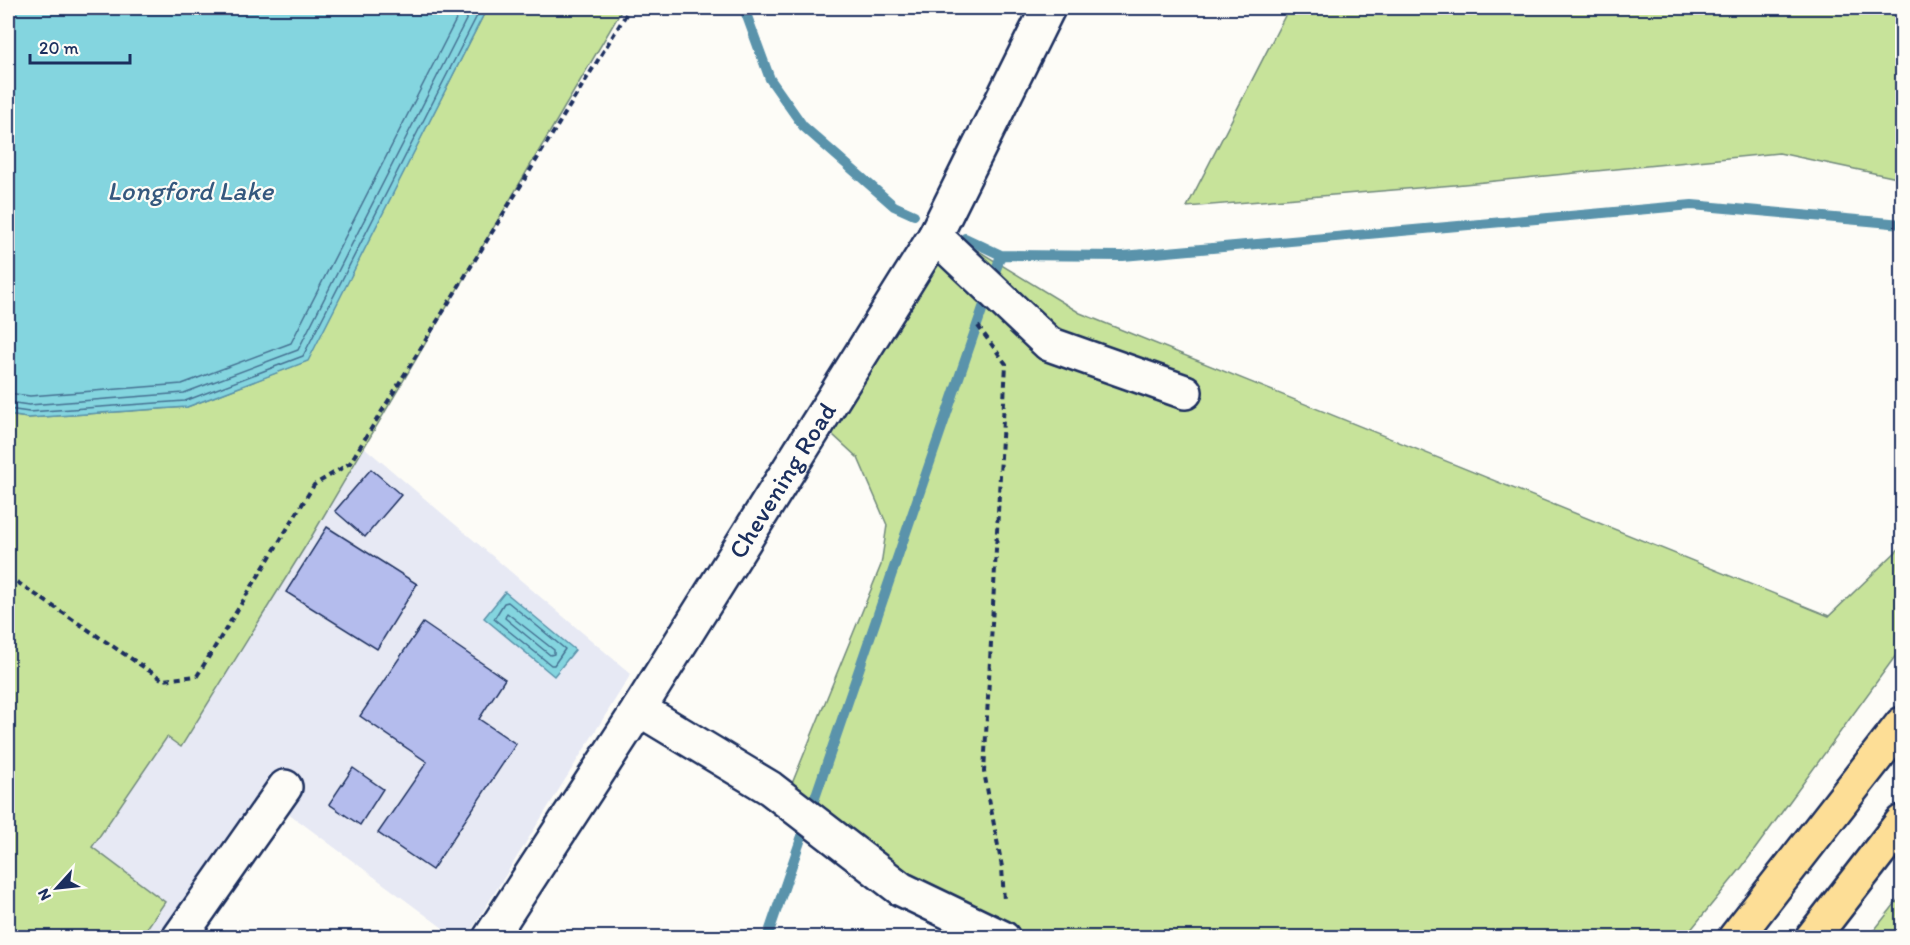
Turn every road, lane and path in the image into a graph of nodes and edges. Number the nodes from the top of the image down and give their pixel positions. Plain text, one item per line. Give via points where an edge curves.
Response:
1 (630, 8) edge
2 (1048, 8) edge
3 (935, 236) junction
4 (992, 345) dead end
5 (1185, 392) dead end
6 (8, 576) edge
7 (639, 709) junction
8 (1902, 724) edge
9 (285, 787) dead end
10 (1902, 822) edge
11 (1004, 902) dead end
12 (178, 938) edge
13 (490, 938) edge
14 (1003, 938) edge
15 (1735, 938) edge
16 (1812, 938) edge

1 - 6 path via 350,463 314,485 197,676 163,680
2 - 3 street, Chevening Road
3 - 5 street via 1049,344
3 - 7 street, Chevening Road
4 - 11 path via 1006,364 984,772 1002,867
7 - 13 street, Chevening Road
7 - 14 street via 770,788 901,889
8 - 15 highway
9 - 12 street
10 - 16 highway

